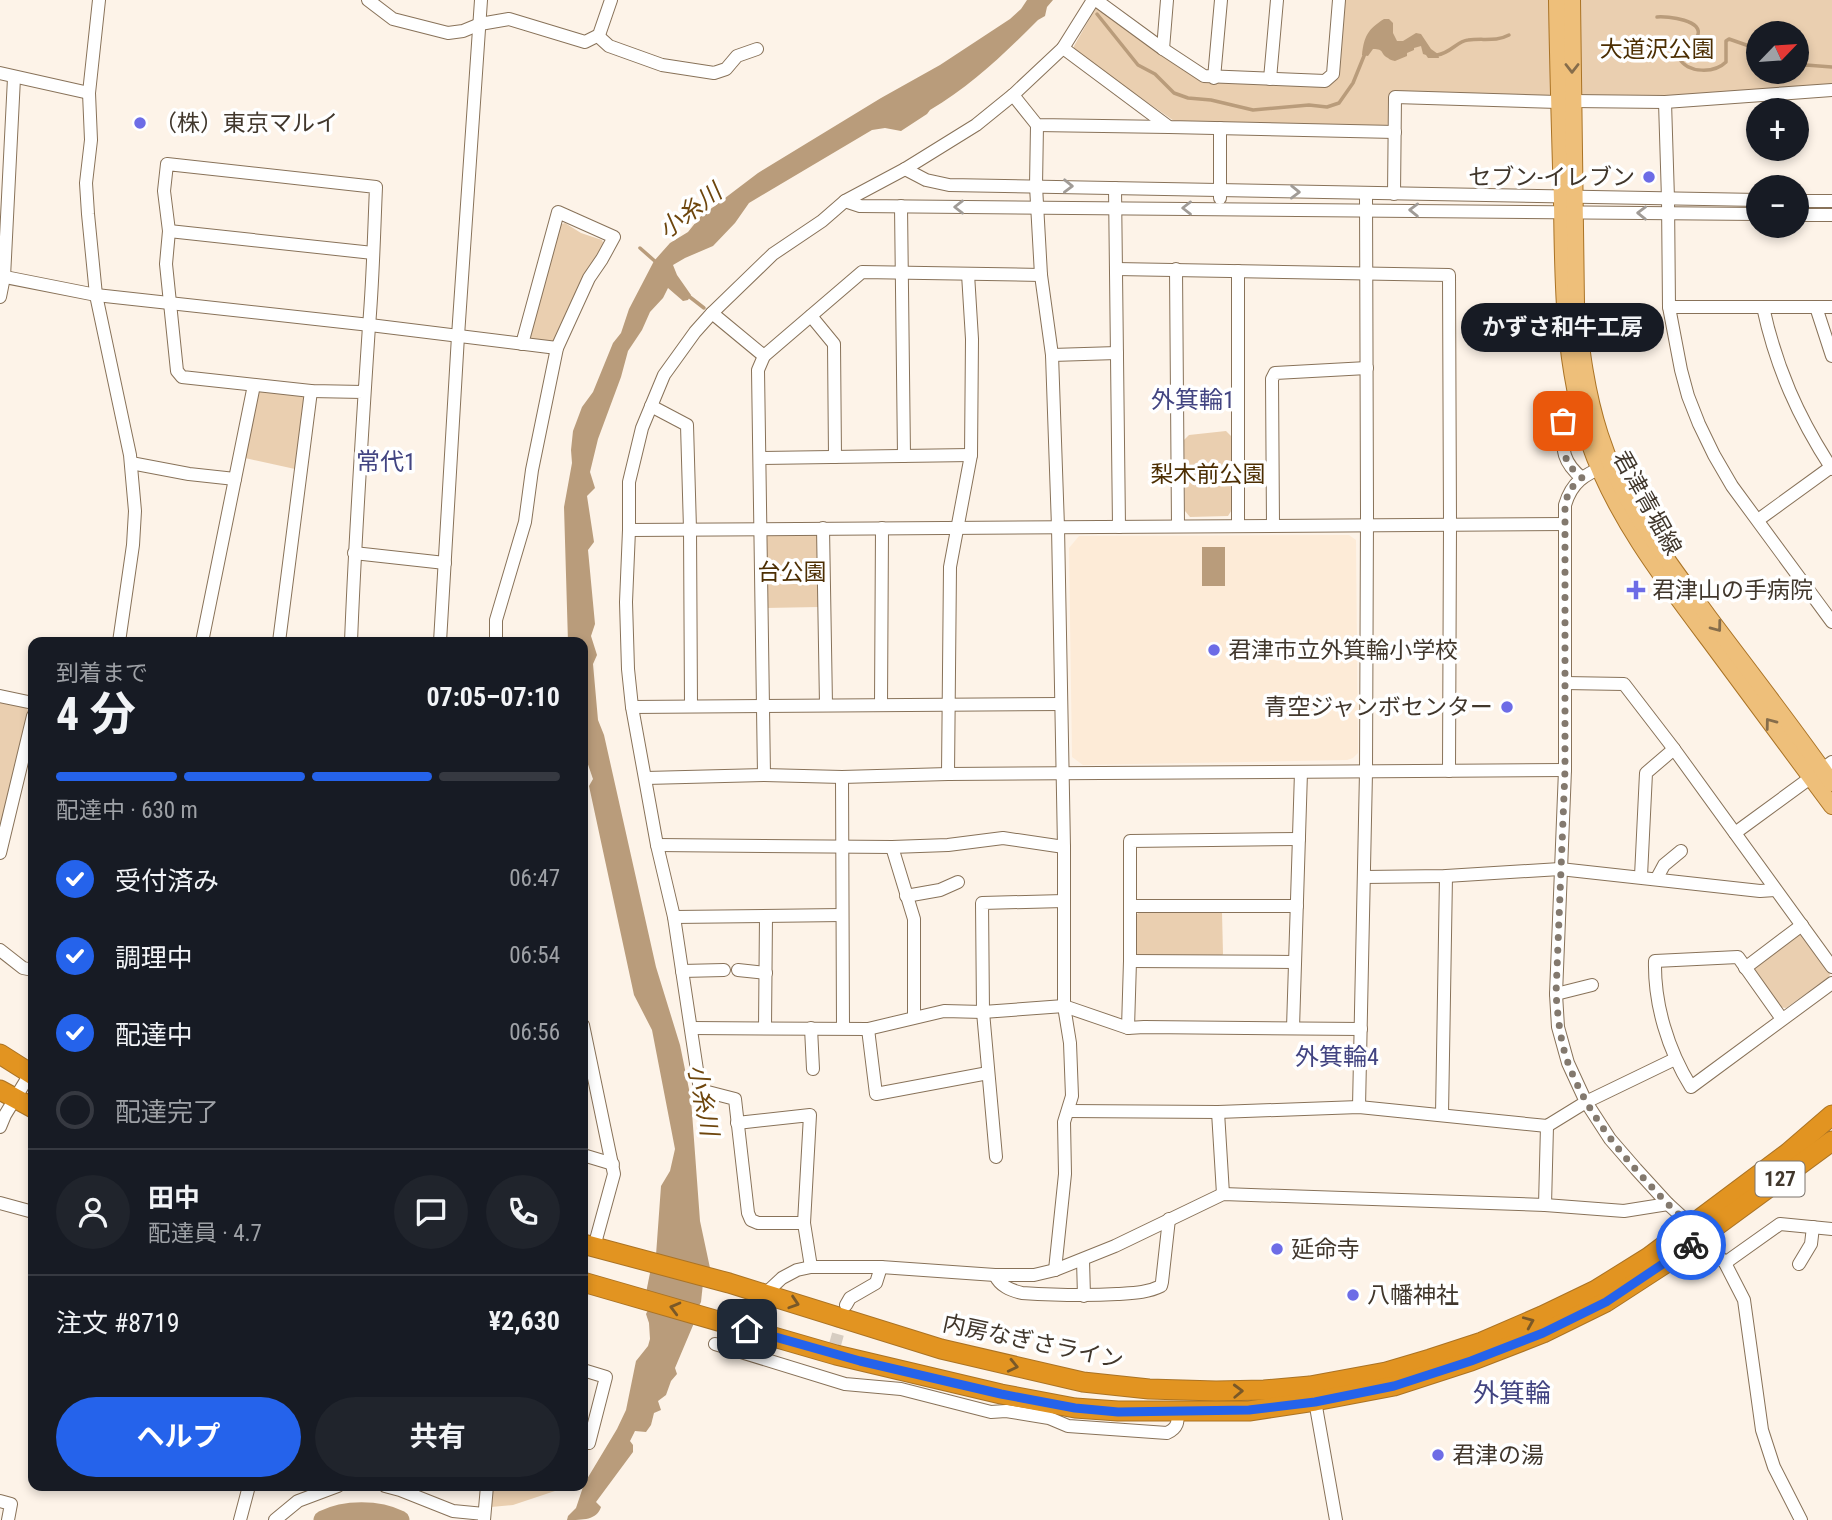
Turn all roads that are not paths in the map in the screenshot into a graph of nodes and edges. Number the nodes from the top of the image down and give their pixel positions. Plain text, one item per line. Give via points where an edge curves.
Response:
1 (99, 0) edge
2 (368, 0) edge
3 (481, 0) edge
4 (611, 0) edge
5 (1095, 0) edge
6 (1167, 0) edge
7 (1221, 0) edge
8 (1278, 0) edge
9 (1339, 0) edge
10 (1557, 0) edge
11 (1572, 0) edge
12 (480, 24) junction
13 (598, 36) junction
14 (1063, 48) junction
15 (757, 49) dead end
16 (1163, 49) junction
17 (0, 73) edge
18 (14, 78) junction
19 (1214, 78) junction
20 (1270, 79) junction
21 (1832, 90) edge
22 (89, 93) junction
23 (1013, 95) junction
24 (1565, 102) junction
25 (1665, 102) junction
26 (1037, 125) junction
27 (1169, 127) junction
28 (1220, 128) junction
29 (1395, 132) junction
30 (905, 169) junction
31 (1036, 186) junction
32 (1115, 187) junction
33 (1220, 191) junction
34 (1366, 194) junction
35 (1394, 194) junction
36 (4, 198) edge
37 (1668, 199) junction
38 (1746, 200) edge
39 (845, 201) junction
40 (1809, 201) edge
41 (1832, 201) edge
42 (1568, 204) junction
43 (901, 206) junction
44 (1037, 207) junction
45 (1116, 208) junction
46 (1220, 209) junction
47 (1366, 210) junction
48 (1669, 213) junction
49 (1746, 214) edge
50 (1809, 215) edge
51 (1832, 215) edge
52 (169, 231) junction
53 (373, 253) junction
54 (1116, 269) junction
55 (1176, 270) junction
56 (1238, 271) junction
57 (902, 273) junction
58 (1366, 273) junction
59 (968, 274) junction
60 (1041, 275) junction
61 (2, 277) edge
62 (96, 295) junction
63 (0, 297) edge
64 (169, 304) junction
65 (1669, 307) junction
66 (1763, 307) junction
67 (1816, 307) junction
68 (1832, 307) edge
69 (712, 313) junction
70 (811, 316) junction
71 (370, 325) junction
72 (458, 336) junction
73 (522, 344) junction
74 (557, 348) junction
75 (1117, 353) junction
76 (1052, 355) junction
77 (764, 356) junction
78 (1832, 356) edge
79 (1367, 368) junction
80 (254, 385) junction
81 (311, 391) junction
82 (363, 392) junction
83 (1578, 400) junction
84 (651, 406) junction
85 (971, 455) junction
86 (904, 456) junction
87 (835, 457) junction
88 (760, 458) junction
89 (131, 463) junction
90 (1605, 466) junction
91 (1831, 468) edge
92 (1582, 478) junction
93 (235, 479) junction
94 (1758, 520) junction
95 (1367, 524) junction
96 (1450, 524) junction
97 (1564, 524) junction
98 (1238, 525) junction
99 (1273, 525) junction
100 (1178, 526) junction
101 (958, 527) junction
102 (1058, 527) junction
103 (1119, 527) junction
104 (761, 528) junction
105 (823, 528) junction
106 (881, 528) junction
107 (690, 529) junction
108 (629, 530) junction
109 (354, 553) junction
110 (445, 562) junction
111 (1832, 622) edge
112 (120, 637) edge
113 (203, 637) edge
114 (280, 637) edge
115 (351, 637) edge
116 (440, 637) edge
117 (496, 637) edge
118 (1566, 683) junction
119 (0, 696) edge
120 (28, 703) edge
121 (881, 704) junction
122 (948, 704) junction
123 (1061, 704) junction
124 (763, 705) junction
125 (825, 705) junction
126 (691, 706) junction
127 (632, 707) junction
128 (28, 737) edge
129 (1674, 749) junction
130 (1822, 769) edge
131 (1565, 770) junction
132 (1449, 771) junction
133 (1301, 772) junction
134 (1366, 772) junction
135 (947, 774) junction
136 (1062, 774) junction
137 (764, 775) junction
138 (842, 777) junction
139 (646, 778) junction
140 (1832, 783) edge
141 (1832, 806) edge
142 (1735, 833) junction
143 (1299, 839) junction
144 (657, 845) junction
145 (842, 846) junction
146 (892, 847) junction
147 (1064, 847) junction
148 (1681, 851) dead end
149 (0, 853) edge
150 (1560, 869) junction
151 (1446, 876) junction
152 (1641, 876) junction
153 (1364, 877) junction
154 (1657, 878) junction
155 (957, 883) dead end
156 (1775, 890) junction
157 (906, 896) junction
158 (1064, 901) junction
159 (1130, 906) junction
160 (1297, 906) junction
161 (842, 915) junction
162 (766, 916) junction
163 (674, 917) junction
164 (1802, 925) junction
165 (0, 950) edge
166 (1130, 961) junction
167 (1294, 962) junction
168 (1832, 967) edge
169 (1745, 968) junction
170 (28, 969) edge
171 (738, 970) dead end
172 (682, 971) junction
173 (724, 971) dead end
174 (766, 973) junction
175 (1832, 983) edge
176 (1592, 985) dead end
177 (1556, 994) junction
178 (1064, 1006) junction
179 (983, 1012) junction
180 (914, 1017) junction
181 (1782, 1019) junction
182 (691, 1028) junction
183 (765, 1028) junction
184 (811, 1028) junction
185 (843, 1028) junction
186 (868, 1028) junction
187 (1128, 1028) junction
188 (1293, 1028) junction
189 (1361, 1029) junction
190 (0, 1054) edge
191 (1675, 1059) junction
192 (813, 1069) dead end
193 (28, 1070) edge
194 (988, 1073) junction
195 (28, 1076) edge
196 (589, 1084) edge
197 (7, 1094) edge
198 (1586, 1102) junction
199 (28, 1105) edge
200 (1359, 1107) junction
201 (1068, 1111) junction
202 (1218, 1112) junction
203 (1442, 1115) junction
204 (1832, 1115) edge
205 (737, 1123) junction
206 (1547, 1126) junction
207 (0, 1127) edge
208 (1832, 1142) edge
209 (588, 1156) edge
210 (996, 1157) dead end
211 (613, 1164) junction
212 (1223, 1194) junction
213 (0, 1203) edge
214 (1668, 1204) junction
215 (1545, 1205) junction
216 (28, 1211) edge
217 (1170, 1219) junction
218 (804, 1223) junction
219 (1813, 1227) junction
220 (1832, 1228) edge
221 (1696, 1231) junction
222 (589, 1245) edge
223 (1083, 1260) junction
224 (1725, 1263) junction
225 (1799, 1264) dead end
226 (811, 1267) junction
227 (881, 1267) junction
228 (1055, 1270) junction
229 (995, 1275) junction
230 (588, 1283) edge
231 (765, 1294) junction
232 (1084, 1296) junction
233 (846, 1305) tunnel mouth
234 (715, 1344) dead end
235 (830, 1363) tunnel mouth
236 (588, 1372) edge
237 (827, 1377) junction
238 (930, 1387) junction
239 (1315, 1402) junction
240 (588, 1443) edge
241 (248, 1491) edge
242 (325, 1491) edge
243 (403, 1491) edge
244 (487, 1491) edge
245 (0, 1501) edge
246 (484, 1517) edge
247 (8, 1520) edge
248 (240, 1520) edge
249 (275, 1520) edge
250 (1336, 1520) edge
251 (1801, 1520) edge

1 - 22 street
2 - 12 street via 393,19 438,31 463,31
3 - 12 street
4 - 13 street
5 - 14 street
5 - 16 street
6 - 16 street
7 - 19 street
8 - 20 street
9 - 20 street via 1331,77 1325,81
10 - 24 main road, 君津青堀線
11 -> 24 main road, 君津青堀線
12 - 13 street via 509,19 579,41
12 - 72 street
13 - 15 street via 609,46 662,65 714,73 726,69 737,55
14 - 23 street
14 - 27 street
16 - 19 street
17 - 18 street
18 - 22 street
18 - 36 street
19 - 20 street
21 - 25 street
22 - 62 street via 87,193
23 - 26 street
23 - 30 street via 976,125
24 - 25 street
24 - 29 street via 1395,97
24 - 42 main road, 君津青堀線
25 - 37 street
26 - 27 street
26 - 31 street
27 - 28 street
28 - 29 street
28 - 33 street
29 - 35 street
30 - 31 street via 949,185
30 - 39 street
31 -> 32 street
31 - 44 street
32 - 33 street
32 - 45 street
33 -> 34 street
33 - 46 street
34 - 35 street
34 - 47 street
35 - 42 street
36 - 61 street
37 - 38 street
37 - 42 street
37 - 48 street
39 - 43 street via 860,206
39 - 69 street via 773,254
40 - 41 street
42 -> 47 street
48 -> 42 street
42 - 83 main road, 君津青堀線 via 1564,298
42 - 90 main road, 君津青堀線 via 1581,353
44 -> 43 street
43 - 57 street
44 - 45 street
44 - 60 street
46 -> 45 street
45 - 54 street
46 - 47 street
47 - 58 street
48 - 49 street
48 - 65 street
50 - 51 street
52 - 53 street
52 - 53 street via 164,191 167,164 376,187
52 - 64 street
53 - 71 street
54 - 55 street
54 - 75 street
55 - 56 street
55 - 100 street
56 - 58 street
56 - 98 street
57 - 59 street
57 - 70 street via 862,272
57 - 86 street
58 - 79 street
58 - 96 street via 1448,275
59 - 60 street
59 - 85 street
60 - 76 street
61 - 62 street
61 - 63 street
62 - 64 street
62 - 89 street
64 - 71 street
64 - 80 street via 181,377
65 - 66 street
65 - 94 street via 1681,370 1699,424 1726,475
66 - 67 street
66 - 91 street via 1780,371
67 - 68 street
67 - 78 street
69 - 77 street
69 - 84 street via 664,375
70 - 77 street
70 - 87 street via 834,344
71 - 72 street
71 - 82 street
72 - 73 street
72 - 110 street
73 - 74 street
73 - 74 street via 558,212 614,237 589,278
74 - 117 street via 525,523 496,620
75 - 76 street
75 - 103 street
76 - 102 street
77 - 88 street via 758,370
79 - 95 street
79 - 99 street via 1275,373
80 - 81 street
80 - 93 street
81 - 82 street
81 - 114 street
82 - 109 street
83 - 90 main road, 君津青堀線 via 1589,442
83 - 92 street via 1563,421 1563,439 1566,461
84 - 107 street via 687,425
84 - 108 street via 628,482
85 - 86 street
85 - 101 street
86 - 87 street
87 - 88 street
88 - 104 street
89 - 93 street
89 - 112 street via 134,527
90 - 92 street
90 - 130 main road, 君津青堀線 via 1675,571
91 - 94 street
92 - 97 street via 1569,490
93 - 113 street
94 - 111 street
95 - 96 street
95 - 99 street
95 - 134 street
96 - 97 street
96 - 132 street
97 - 118 street
98 - 99 street
98 - 100 street
100 - 103 street
101 - 102 street
101 - 106 street
101 - 122 street via 950,567
102 - 103 street
102 - 123 street
104 - 105 street
104 - 107 street
104 - 124 street
105 - 106 street
105 - 125 street
106 - 121 street
107 - 108 street
107 - 126 street
108 - 127 street via 626,602
109 - 110 street
109 - 115 street
110 - 116 street
118 - 129 street via 1624,684
118 - 131 street
119 - 120 street
121 - 122 street
121 - 125 street
122 - 123 street
122 - 135 street
123 - 136 street
124 - 125 street
124 - 126 street
124 - 137 street
126 - 127 street
127 - 139 street
128 - 149 street
129 - 142 street
129 - 152 street via 1646,773
130 - 140 main road, 君津青堀線
130 - 141 main road, 君津青堀線
130 - 142 street
131 - 132 street
131 - 150 street
132 - 134 street
133 - 134 street
133 - 136 street
133 - 143 street
134 - 153 street
135 - 136 street
135 - 138 street
136 - 147 street
137 - 138 street
137 - 139 street
138 - 145 street
139 - 144 street
142 - 156 street
143 - 159 street via 1130,841
143 - 160 street
144 - 145 street
144 - 163 street
145 - 146 street
145 - 161 street
146 - 147 street via 1003,838
146 - 157 street
147 - 158 street
148 - 154 street
150 - 151 street
150 - 152 street
150 - 177 street
151 - 153 street
151 - 203 street
152 - 154 street
153 - 189 street
154 - 156 street
155 - 157 street
156 - 164 street
157 - 180 street via 914,919
158 - 178 street
158 - 179 street via 982,904
159 - 160 street
159 - 166 street
160 - 167 street
161 - 162 street
161 - 185 street
162 - 163 street
162 - 174 street
163 - 172 street
164 - 168 street
164 - 169 street
165 - 170 street
166 - 167 street
166 - 187 street
167 - 188 street
169 - 181 street
169 - 191 street via 1738,957 1655,961 1659,1001
171 - 174 street
172 - 173 street
172 - 182 street
174 - 183 street
175 - 181 street
176 - 177 street
177 - 198 street via 1568,1063
178 - 179 street
178 - 187 street
178 - 201 street via 1071,1056
179 - 180 street via 944,1011
179 - 194 street
180 - 186 street
181 - 191 street via 1690,1087
182 - 183 street
182 - 205 street via 700,1090 734,1099
183 - 184 street
184 - 185 street
184 - 192 street
185 - 186 street
186 - 194 street via 876,1094
187 - 188 street
188 - 189 street
189 - 200 street
190 - 193 highway
191 - 198 street
194 - 210 street
195 - 197 street
196 - 211 street
197 - 199 highway
197 - 207 street
198 - 206 street
198 - 214 street via 1610,1139
200 - 202 street
200 - 203 street
201 - 202 street
201 - 228 street
202 - 212 street
203 - 206 street
204 - 221 highway, 内房なぎさライン / 127
205 - 218 street via 751,1220
205 - 218 street via 810,1115
206 - 215 street
208 - 221 highway, 内房なぎさライン / 127
209 - 211 street
211 - 222 street via 614,1174
212 - 215 street
212 - 217 street
213 - 216 street
214 - 215 street via 1624,1211
214 - 221 street
217 - 223 street
217 - 232 street via 1161,1286 1139,1293
218 - 226 street
219 - 220 street
219 - 224 street via 1780,1224
219 - 225 street via 1811,1244
221 - 224 street
231 -> 221 highway, 内房なぎさライン / 127 via 941,1349 1083,1382 1149,1389 1264,1390 1386,1372 1482,1342 1596,1290
221 - 239 highway, 内房なぎさライン / 127 via 1606,1302 1543,1333 1394,1386
222 - 231 highway, 内房なぎさライン / 127
223 - 228 street
223 - 232 street
224 - 251 street via 1744,1300 1762,1430 1774,1467
226 - 227 street
226 - 231 street via 782,1278
227 - 229 street
227 - 233 street via 876,1283
228 - 229 street
229 - 232 street via 1013,1291
238 -> 230 highway, 内房なぎさライン / 127
234 - 237 street
235 - 237 street
236 - 240 street via 606,1377
237 - 238 street via 845,1384
238 - 239 highway, 内房なぎさライン / 127 via 1118,1412 1249,1410
239 - 250 street
241 - 248 street
242 - 249 street via 298,1501
243 - 246 street via 453,1511
244 - 246 street
245 - 247 street via 11,1504

